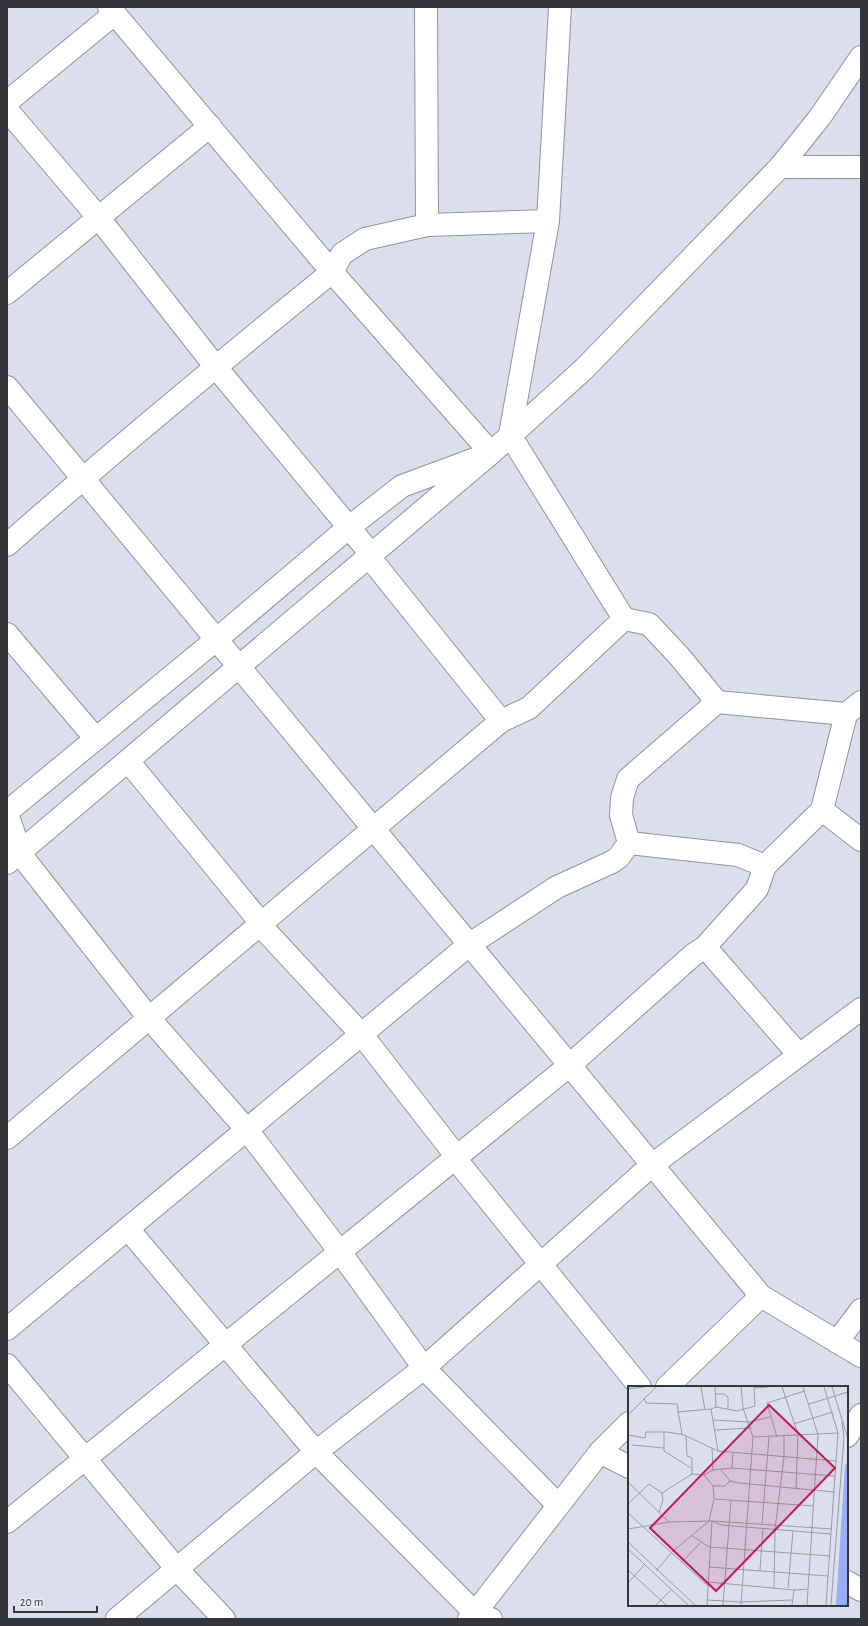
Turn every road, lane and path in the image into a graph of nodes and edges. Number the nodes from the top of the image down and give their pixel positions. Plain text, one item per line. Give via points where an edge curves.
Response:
1 (426, 7) edge
2 (560, 7) edge
3 (111, 11) edge
4 (861, 56) edge
5 (7, 102) edge
6 (7, 110) edge
7 (210, 126) junction
8 (861, 166) edge
9 (780, 167) junction
10 (98, 217) junction
11 (548, 221) junction
12 (427, 225) junction
13 (332, 272) junction
14 (7, 293) edge
15 (215, 366) junction
16 (7, 387) edge
17 (510, 435) junction
18 (491, 453) junction
19 (83, 478) junction
20 (348, 528) junction
21 (7, 545) edge
22 (370, 554) junction
23 (624, 619) junction
24 (7, 634) edge
25 (217, 639) junction
26 (240, 667) junction
27 (717, 702) junction
28 (854, 708) edge
29 (501, 721) junction
30 (96, 739) junction
31 (128, 761) junction
32 (822, 810) junction
33 (7, 812) edge
34 (373, 828) junction
35 (861, 840) edge
36 (629, 843) junction
37 (14, 858) edge
38 (765, 866) junction
39 (261, 923) junction
40 (470, 944) junction
41 (705, 947) junction
42 (861, 1008) edge
43 (149, 1018) junction
44 (362, 1035) junction
45 (799, 1055) junction
46 (570, 1065) junction
47 (247, 1130) junction
48 (7, 1138) edge
49 (457, 1157) junction
50 (652, 1165) junction
51 (128, 1229) junction
52 (340, 1252) junction
53 (541, 1264) junction
54 (761, 1296) junction
55 (861, 1310) edge
56 (7, 1330) edge
57 (837, 1342) junction
58 (226, 1345) junction
59 (861, 1356) edge
60 (7, 1365) edge
61 (424, 1368) junction
62 (639, 1386) edge
63 (668, 1386) edge
64 (861, 1415) edge
65 (628, 1424) edge
66 (848, 1434) edge
67 (316, 1452) junction
68 (600, 1452) junction
69 (86, 1459) junction
70 (628, 1466) edge
71 (558, 1505) junction
72 (7, 1522) edge
73 (176, 1568) junction
74 (848, 1583) edge
75 (861, 1590) edge
76 (478, 1617) edge
77 (117, 1619) edge
78 (224, 1619) edge

1 - 12 street
2 - 11 street
3 - 5 street
3 - 7 street
4 - 9 street via 820,117
6 - 10 street
7 - 10 street
7 - 13 street
8 - 9 street
9 - 17 street via 584,369
10 - 14 street
10 - 15 street
11 - 12 street
11 - 17 street
12 - 13 street via 365,239 342,254
13 - 15 street
13 - 18 street
15 - 19 street
15 - 20 street
16 - 19 street
17 - 18 street
17 - 23 street
18 - 20 street via 402,486
18 - 22 street
19 - 21 street
19 - 25 street
20 - 22 street
20 - 25 street
22 - 26 street
22 - 29 street via 370,558
23 - 27 street via 649,624
23 - 29 street via 529,708
24 - 30 street
25 - 26 street
25 - 30 street
26 - 31 street
26 - 34 street
27 - 28 street
27 - 36 street via 628,779 622,798 621,815
28 - 32 street
29 - 34 street
30 - 33 street
31 - 37 street
31 - 39 street
32 - 35 street
32 - 38 street
33 - 37 street
34 - 39 street
34 - 40 street
36 - 38 street via 738,855
36 - 40 street via 612,862 557,886
37 - 43 street via 21,855
38 - 41 street via 758,889
39 - 43 street
39 - 44 street via 261,926
40 - 44 street
40 - 46 street
41 - 45 street
41 - 46 street via 693,954
42 - 45 street
43 - 47 street
43 - 48 street
44 - 47 street
44 - 49 street
45 - 50 street
46 - 49 street
46 - 50 street
47 - 51 street
47 - 52 street
49 - 52 street
49 - 53 street via 458,1162
50 - 53 street
50 - 54 street
51 - 56 street
51 - 58 street
52 - 58 street
52 - 61 street
53 - 61 street
53 - 62 street
54 - 57 street
54 - 63 street
55 - 57 street
57 - 59 street
58 - 67 street
58 - 69 street
60 - 69 street
61 - 67 street
61 - 71 street
64 - 66 street
65 - 68 street
67 - 73 street
67 - 76 street
68 - 70 street
68 - 71 street
69 - 72 street
69 - 73 street
71 - 76 street
73 - 77 street
73 - 78 street
74 - 75 street

